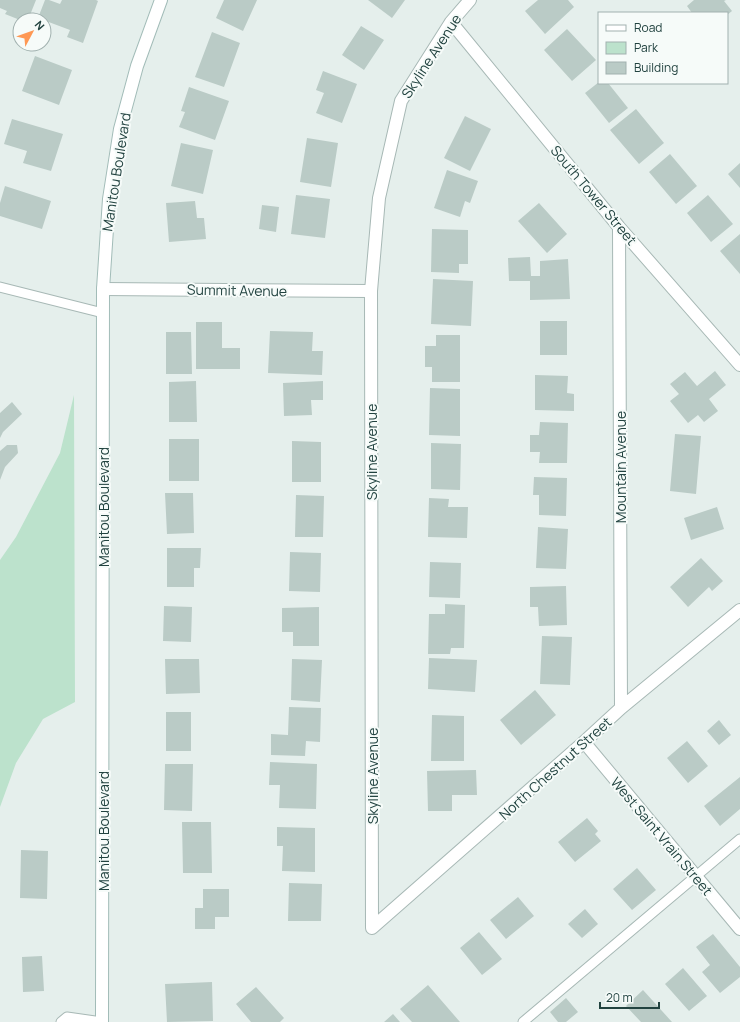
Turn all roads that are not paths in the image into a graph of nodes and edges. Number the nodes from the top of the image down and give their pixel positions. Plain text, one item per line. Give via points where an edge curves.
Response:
1 (470, 0) edge
2 (159, 1) edge
3 (451, 22) junction
4 (619, 226) junction
5 (0, 287) edge
6 (103, 289) junction
7 (371, 292) junction
8 (103, 313) junction
9 (740, 365) edge
10 (740, 610) edge
11 (621, 708) junction
12 (584, 742) junction
13 (740, 839) edge
14 (696, 876) junction
15 (372, 928) joint
16 (740, 929) edge
17 (61, 1022) edge
18 (102, 1022) edge
19 (523, 1022) edge

1 - 3 street, Skyline Avenue
2 - 6 street, Manitou Boulevard via 137,66 120,129 109,199
3 - 4 street, South Tower Street
3 - 7 street, Skyline Avenue via 402,101 379,198
4 - 9 street, South Tower Street
4 - 11 street, Mountain Avenue
5 - 8 lane
6 - 7 street, Summit Avenue
6 - 8 street, Manitou Boulevard
7 - 15 street, Skyline Avenue
8 - 18 street, Manitou Boulevard
10 - 11 street, North Chestnut Street
11 - 12 street, North Chestnut Street
12 - 14 street, West Saint Vrain Street
12 - 15 street, North Chestnut Street
13 - 14 lane
14 - 16 street, West Saint Vrain Street
14 - 19 lane
17 - 18 lane via 66,1017

